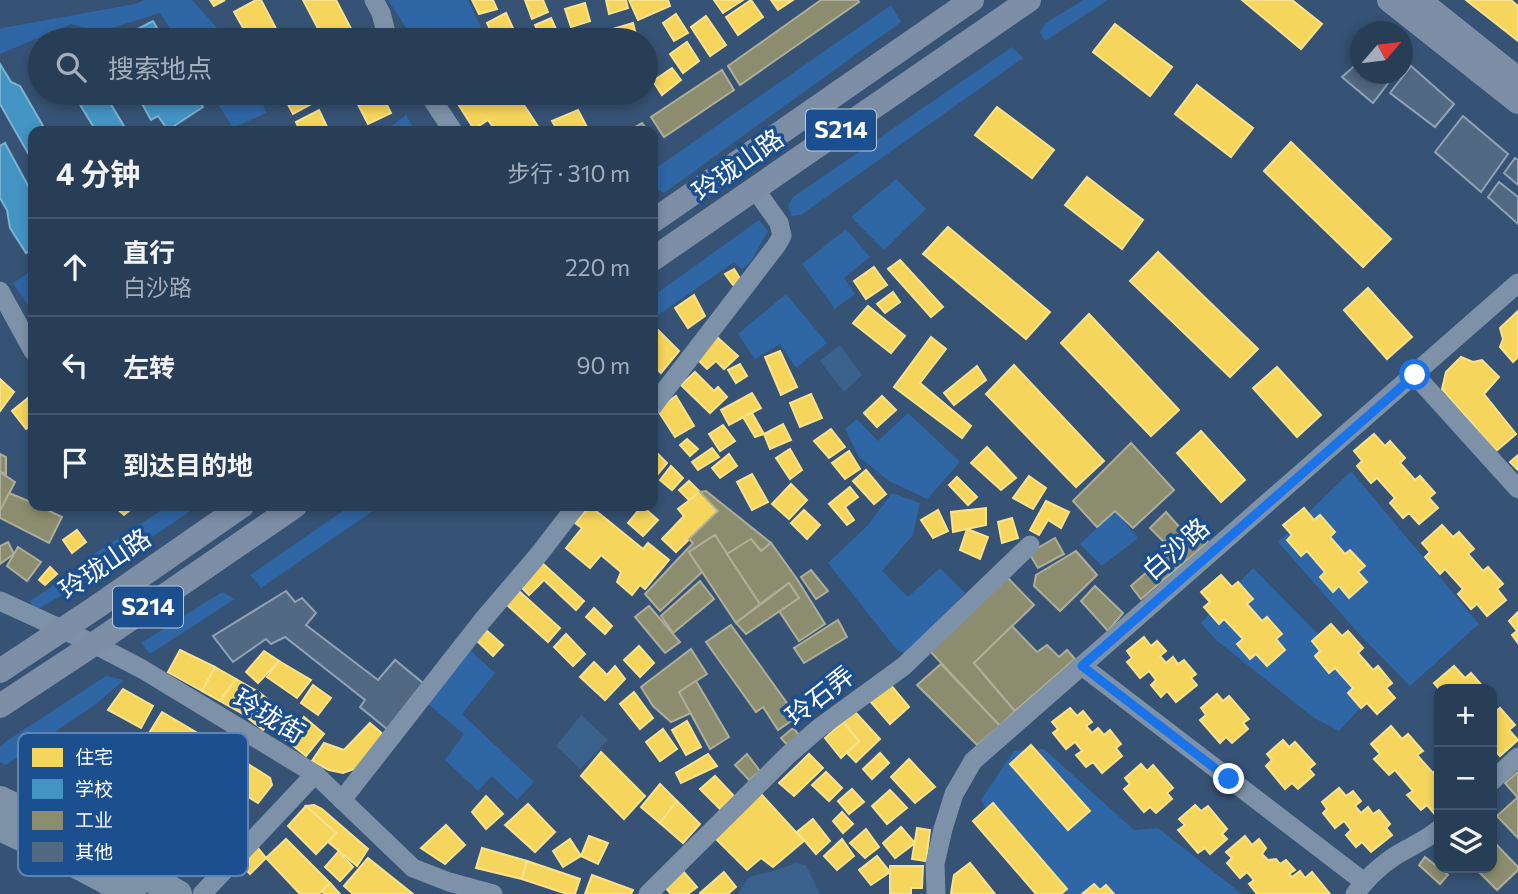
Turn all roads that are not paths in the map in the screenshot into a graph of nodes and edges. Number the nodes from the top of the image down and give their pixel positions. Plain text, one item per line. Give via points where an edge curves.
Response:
1 (374, 0) edge
2 (972, 0) edge
3 (1029, 0) edge
4 (1389, 0) edge
5 (1419, 0) edge
6 (385, 28) edge
7 (1518, 79) edge
8 (1518, 102) edge
9 (436, 105) edge
10 (450, 126) edge
11 (755, 189) junction
12 (658, 218) edge
13 (658, 256) edge
14 (1518, 283) edge
15 (0, 291) edge
16 (28, 342) edge
17 (1415, 375) junction
18 (658, 392) edge
19 (1518, 489) edge
20 (233, 511) edge
21 (288, 511) edge
22 (572, 511) edge
23 (1030, 545) dead end
24 (0, 601) edge
25 (61, 630) junction
26 (93, 644) junction
27 (1082, 666) junction
28 (0, 671) edge
29 (0, 706) edge
30 (247, 733) edge
31 (248, 733) edge
32 (1518, 757) edge
33 (315, 774) junction
34 (1497, 776) edge
35 (0, 800) edge
36 (342, 800) junction
37 (18, 809) edge
38 (0, 827) edge
39 (1434, 834) edge
40 (18, 836) edge
41 (248, 845) edge
42 (97, 876) edge
43 (146, 876) edge
44 (219, 876) edge
45 (1359, 888) edge
46 (132, 894) edge
47 (178, 894) edge
48 (202, 894) edge
49 (493, 894) edge
50 (648, 894) edge
51 (936, 894) edge

1 - 6 street
2 - 12 main road, 玲珑山路 / S214
3 - 11 main road, 玲珑山路 / S214
4 - 8 main road
5 - 7 main road
9 - 10 street
11 - 13 main road, 玲珑山路 / S214
11 - 18 street via 779,223 782,236
14 - 17 street, 白沙路
15 - 16 street
17 - 19 street
17 - 27 street, 白沙路
20 - 25 main road, 玲珑山路 / S214
21 - 26 main road, S214
22 - 36 street
23 - 50 street, 玲石弄 via 904,666 788,755
24 - 25 street, 玲珑街
25 - 26 street, 玲珑街
25 - 28 main road, 玲珑山路 / S214
26 - 29 main road, S214
26 - 30 street, 玲珑街
27 - 45 street
27 - 51 street, 白沙路 via 973,761 954,794 943,829 935,864
31 - 33 street, 玲珑街
32 - 34 street
33 - 36 street, 玲珑街
33 - 41 street
35 - 37 highway
36 - 49 street, 玲珑街 via 413,868
38 - 40 highway
39 - 45 street via 1381,865
42 - 46 highway
43 - 47 highway
44 - 48 street

